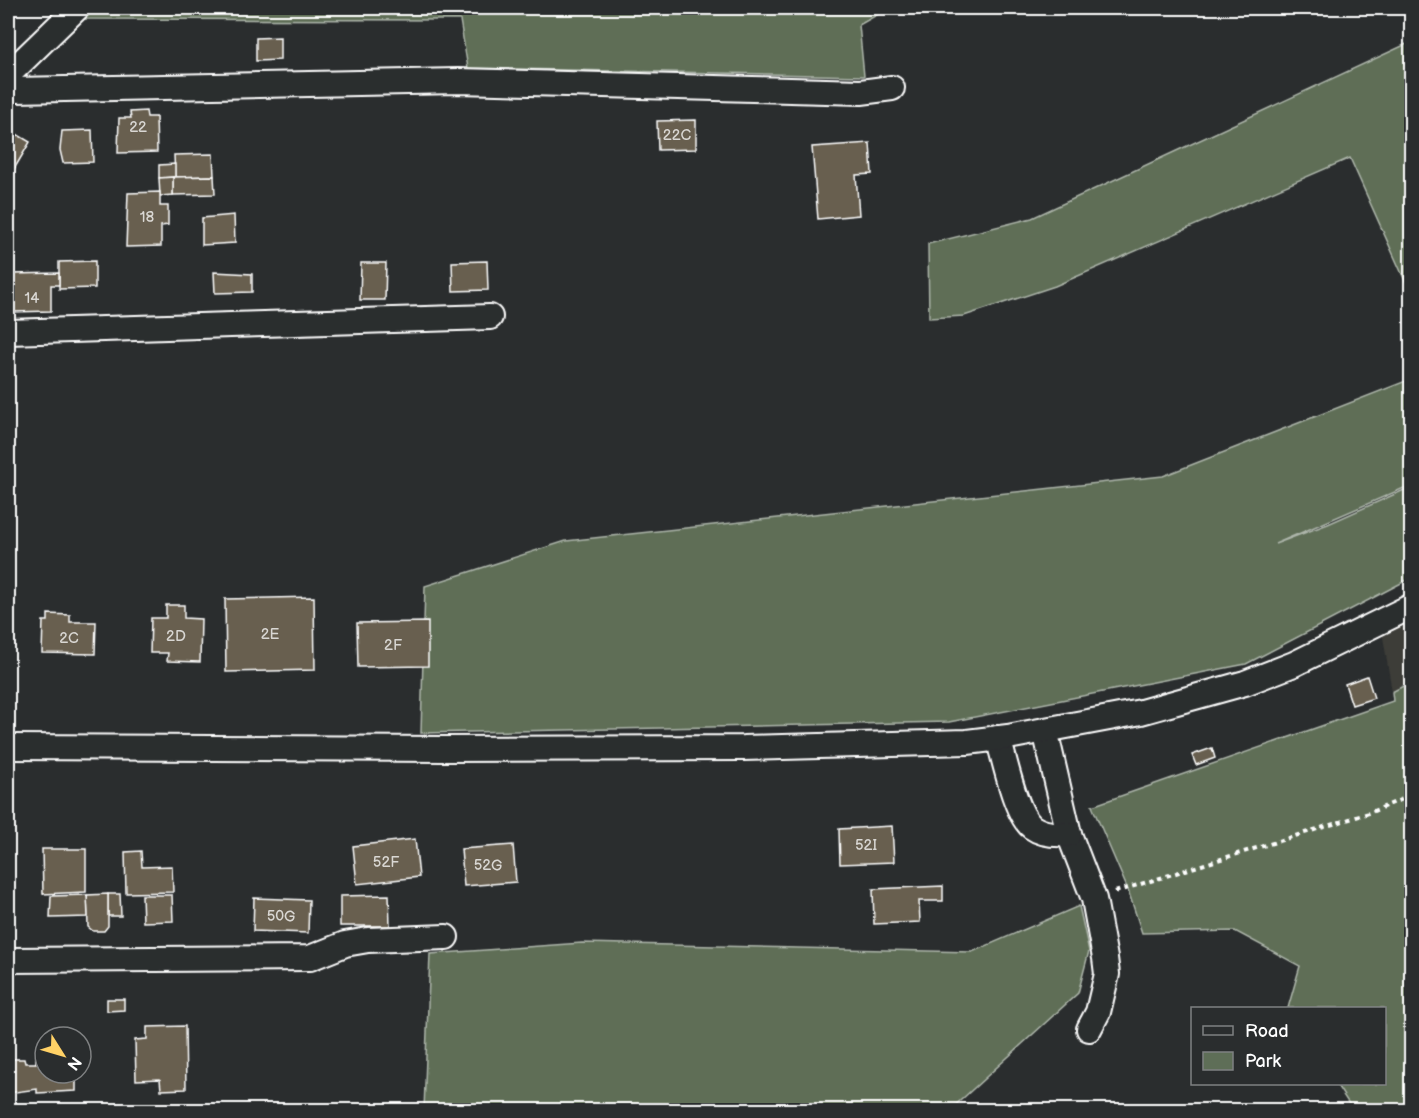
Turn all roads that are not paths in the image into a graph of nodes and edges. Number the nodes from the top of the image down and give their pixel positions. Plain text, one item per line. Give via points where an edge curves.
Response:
1 (77, 8) edge
2 (8, 75) edge
3 (8, 82) edge
4 (892, 88) dead end
5 (490, 316) dead end
6 (8, 332) edge
7 (1412, 606) edge
8 (1045, 730) junction
9 (998, 738) junction
10 (8, 747) edge
11 (1069, 834) junction
12 (446, 937) dead end
13 (8, 960) edge
14 (1089, 1029) dead end

1 - 2 street
3 - 4 street via 15,90 458,81 861,92
5 - 6 street
7 - 8 street via 1294,664 1245,683 1141,711
8 - 9 street
8 - 11 street
9 - 10 street via 731,748
9 - 11 street via 1019,807 1030,826 1049,834
11 - 14 street via 1094,899 1107,974 1098,1012
12 - 13 street via 368,940 310,958

